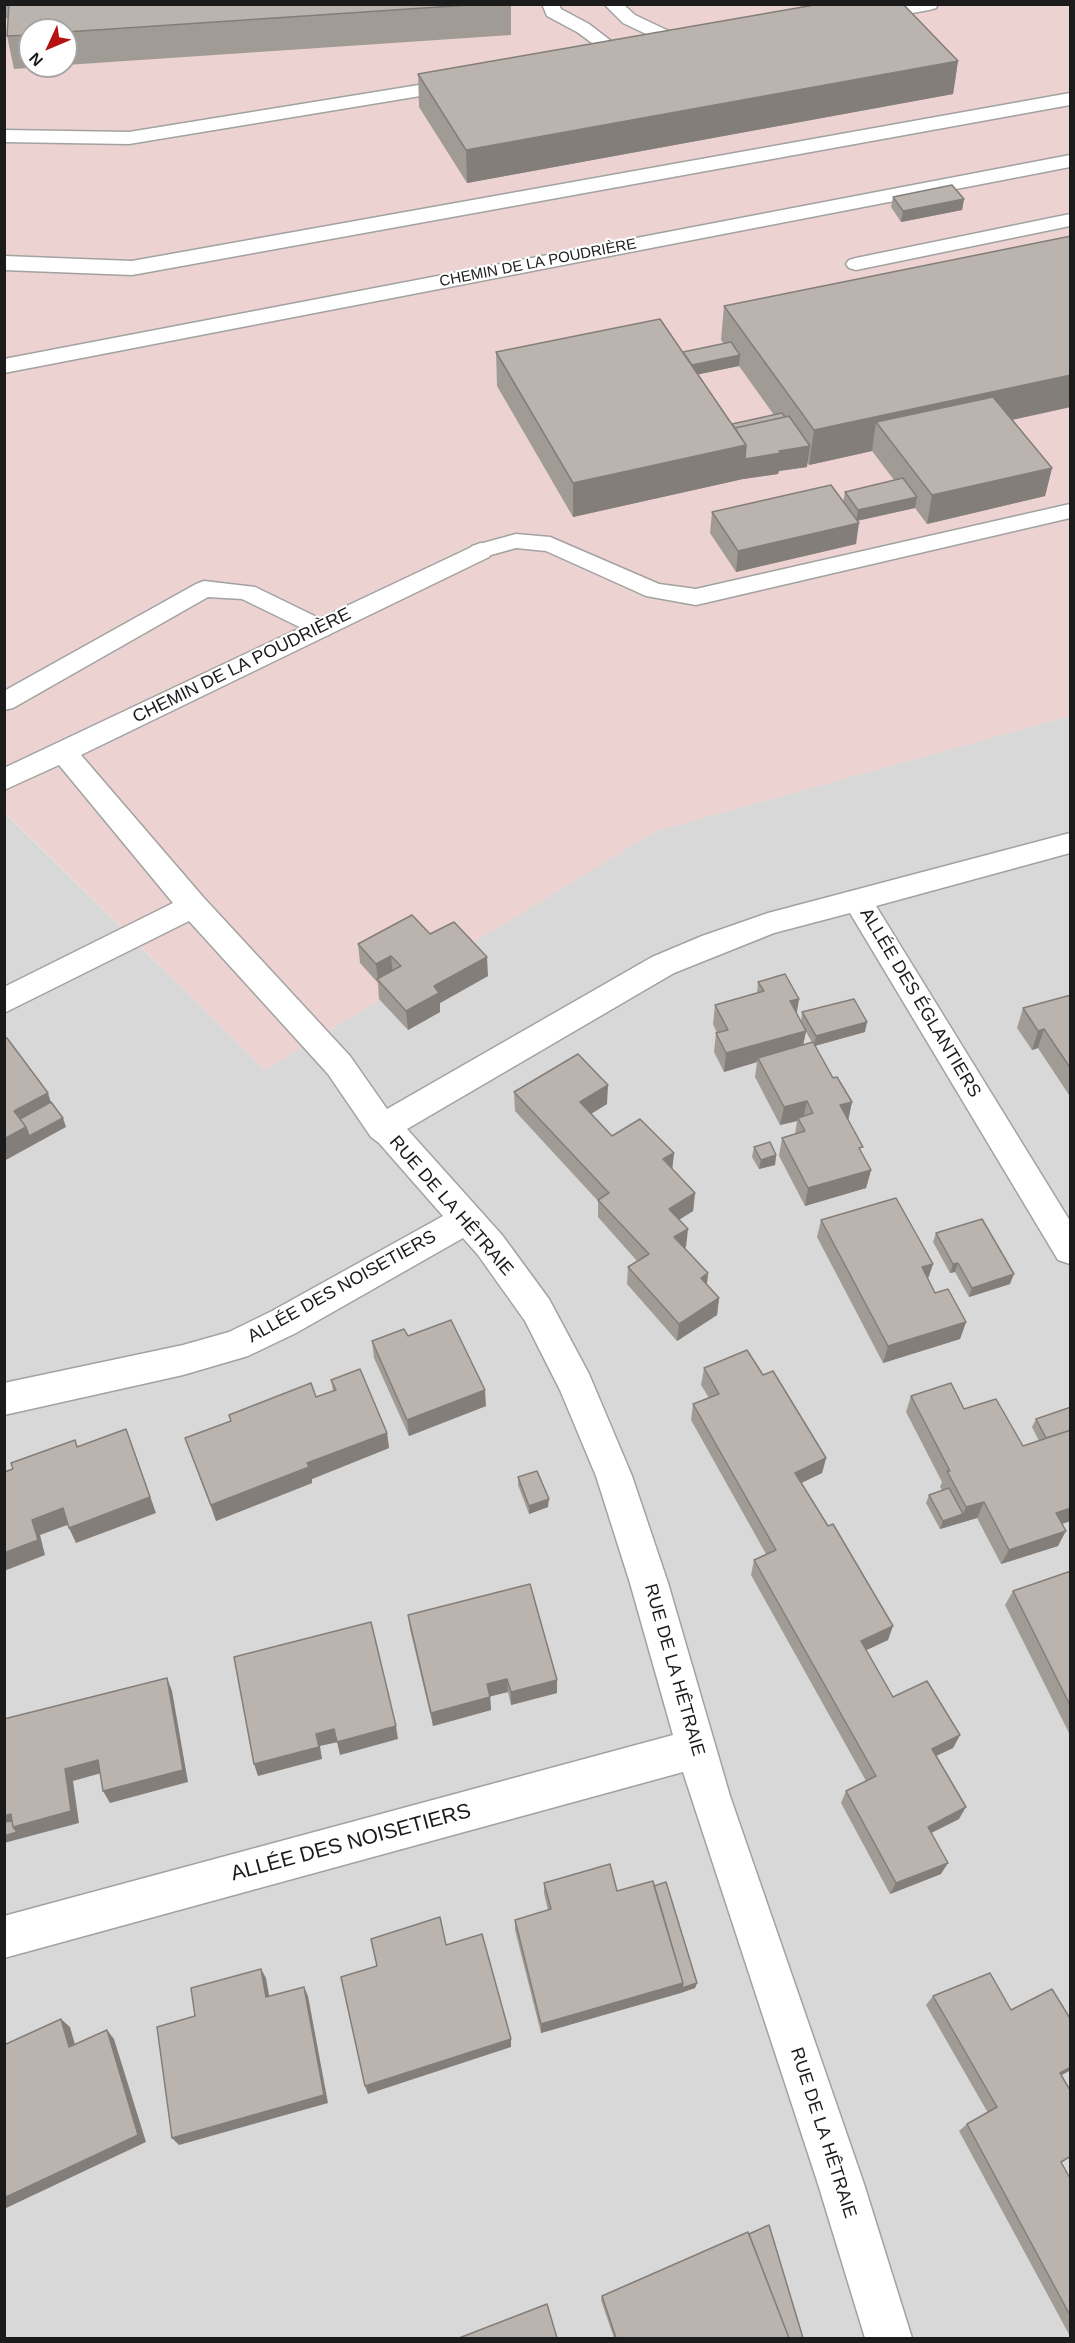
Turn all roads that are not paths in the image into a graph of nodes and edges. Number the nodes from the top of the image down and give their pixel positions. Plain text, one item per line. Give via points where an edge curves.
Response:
1 (550, 4) edge
2 (612, 4) edge
3 (929, 4) edge
4 (848, 18) edge
5 (711, 43) edge
6 (688, 46) junction
7 (640, 55) junction
8 (600, 61) edge
9 (483, 80) edge
10 (1071, 99) edge
11 (4, 136) edge
12 (1071, 160) edge
13 (1071, 220) edge
14 (4, 262) edge
15 (856, 264) dead end
16 (4, 366) edge
17 (1071, 511) edge
18 (480, 551) joint
19 (320, 629) junction
20 (4, 702) edge
21 (63, 752) junction
22 (4, 780) edge
23 (1071, 843) edge
24 (858, 901) junction
25 (193, 906) junction
26 (4, 1001) edge
27 (382, 1128) junction
28 (466, 1218) junction
29 (1071, 1250) edge
30 (4, 1399) edge
31 (697, 1748) junction
32 (4, 1937) edge
33 (890, 2338) edge

1 - 7 lane via 552,12
2 - 6 lane via 629,19
3 - 4 street
5 - 6 street
6 - 7 street
7 - 8 street
9 - 11 street via 129,138
10 - 14 street via 132,268
12 - 16 street, CHEMIN DE LA POUDRIÈRE
13 - 15 lane
17 - 18 lane via 696,597 654,591 550,544 516,541
18 - 19 street, CHEMIN DE LA POUDRIÈRE
19 - 20 lane via 247,592 204,589
19 - 21 street, CHEMIN DE LA POUDRIÈRE
21 - 22 street, CHEMIN DE LA POUDRIÈRE
21 - 25 street, RUE DE LA HÊTRAIE
23 - 24 street
24 - 27 street, ALLÉE DES ÉGLANTIERS via 768,924 663,965
24 - 29 street, ALLÉE DES ÉGLANTIERS
25 - 26 street
25 - 27 street, RUE DE LA HÊTRAIE via 339,1065
27 - 28 street, RUE DE LA HÊTRAIE
28 - 30 street, ALLÉE DES NOISETIERS via 284,1322 236,1345 173,1363
28 - 31 street, RUE DE LA HÊTRAIE via 537,1310 576,1385 614,1476
31 - 32 street, ALLÉE DES NOISETIERS
31 - 33 street, RUE DE LA HÊTRAIE

